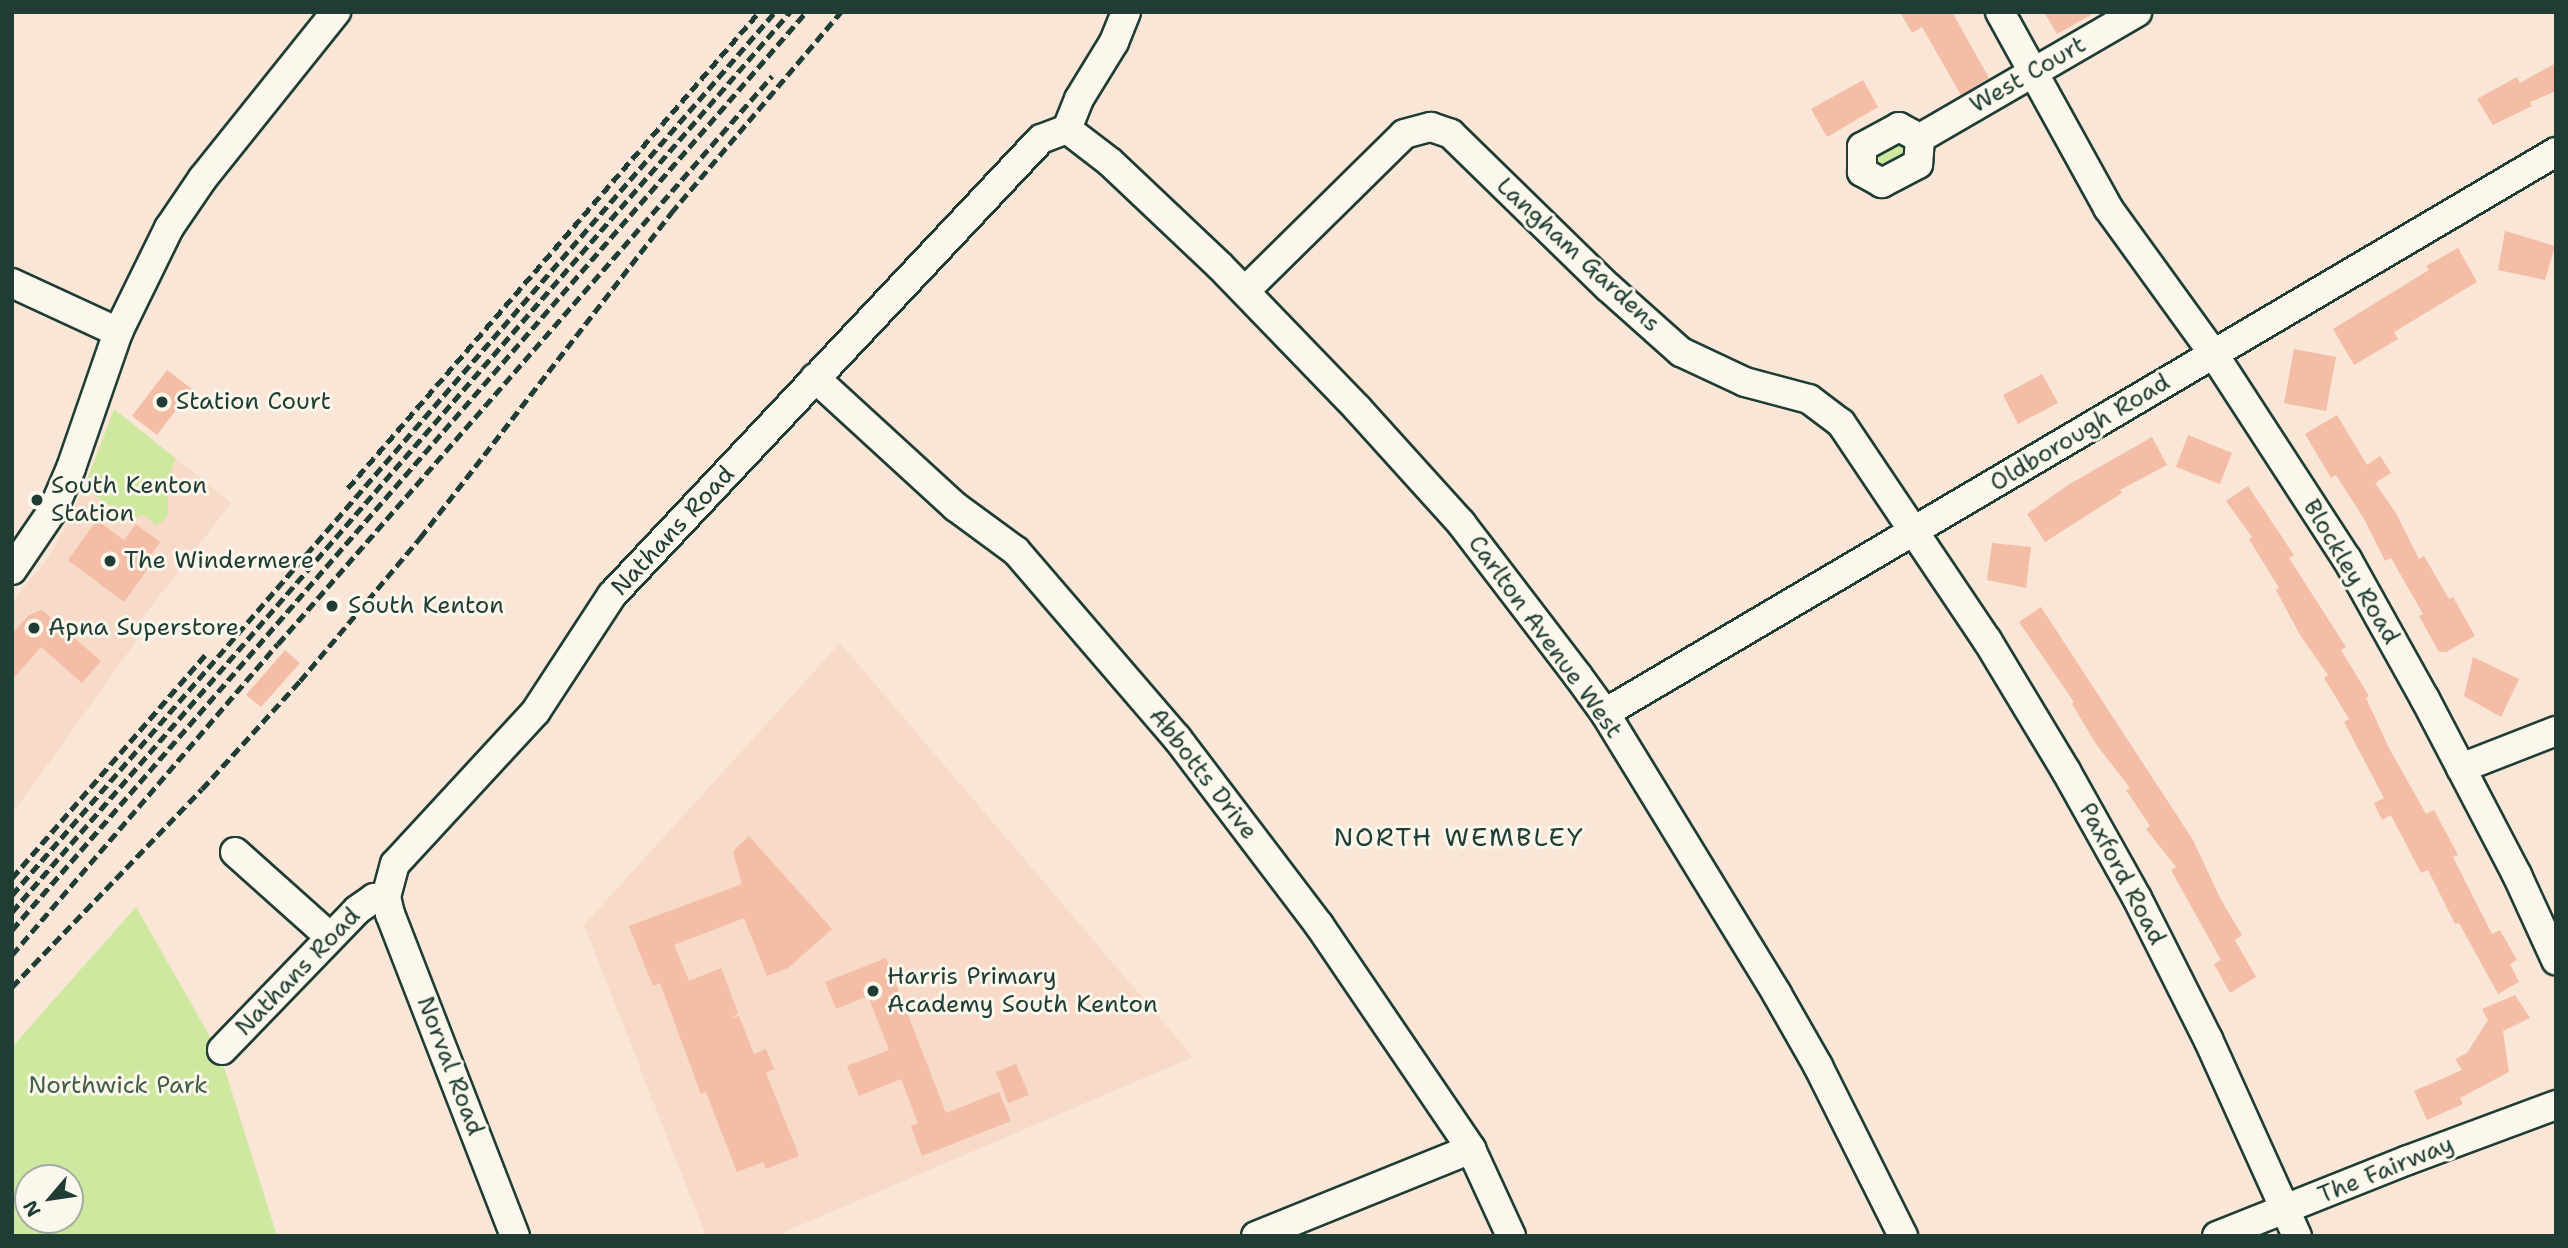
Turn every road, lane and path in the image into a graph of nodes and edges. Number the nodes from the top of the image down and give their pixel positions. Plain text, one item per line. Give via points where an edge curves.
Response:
1 (336, 12) edge
2 (1126, 12) edge
3 (2000, 12) edge
4 (2137, 12) edge
5 (2035, 71) junction
6 (1067, 129) junction
7 (1920, 138) dead end
8 (2550, 166) edge
9 (12, 283) edge
10 (1245, 291) junction
11 (118, 332) junction
12 (2213, 353) junction
13 (814, 378) junction
14 (1915, 529) junction
15 (12, 570) edge
16 (1605, 713) junction
17 (2556, 731) edge
18 (2461, 768) junction
19 (235, 852) dead end
20 (386, 897) junction
21 (329, 936) junction
22 (2556, 960) edge
23 (222, 1051) dead end
24 (2556, 1105) edge
25 (1471, 1149) junction
26 (2285, 1210) junction
27 (515, 1236) edge
28 (1256, 1236) edge
29 (1511, 1236) edge
30 (1903, 1236) edge
31 (2217, 1236) edge
32 (2297, 1236) edge

1 - 11 street via 203,178 169,228
2 - 6 street
3 - 5 street, Blockley Road
4 - 5 street, West Court
5 - 7 street, West Court
5 - 12 street, Blockley Road via 2108,208
6 - 10 street, Carlton Avenue West via 1110,162
6 - 13 street, Nathans Road via 1041,139
8 - 12 street, Oldborough Road
9 - 11 street
10 - 14 street, Langham Gardens via 1404,134 1431,127 1451,134 1681,352 1745,382 1809,399 1841,423
10 - 16 street, Carlton Avenue West via 1461,523
11 - 15 street via 53,510
12 - 14 street, Oldborough Road
12 - 18 street, Blockley Road via 2347,559
13 - 20 street, Nathans Road via 612,595 537,711 395,864
13 - 25 street, Abbotts Drive via 956,507 1016,551 1177,738 1320,925
14 - 16 street, Oldborough Road
14 - 26 street, Paxford Road via 2066,771 2137,898 2208,1039
16 - 30 street, Carlton Avenue West via 1777,993
17 - 18 street
18 - 22 street, Blockley Road
19 - 21 street
20 - 21 street, Nathans Road via 374,898 356,910
20 - 27 street, Norval Road
21 - 23 street, Nathans Road
24 - 26 street, The Fairway
25 - 28 street
25 - 29 street, Abbotts Drive
26 - 31 street, The Fairway
26 - 32 street, Paxford Road

